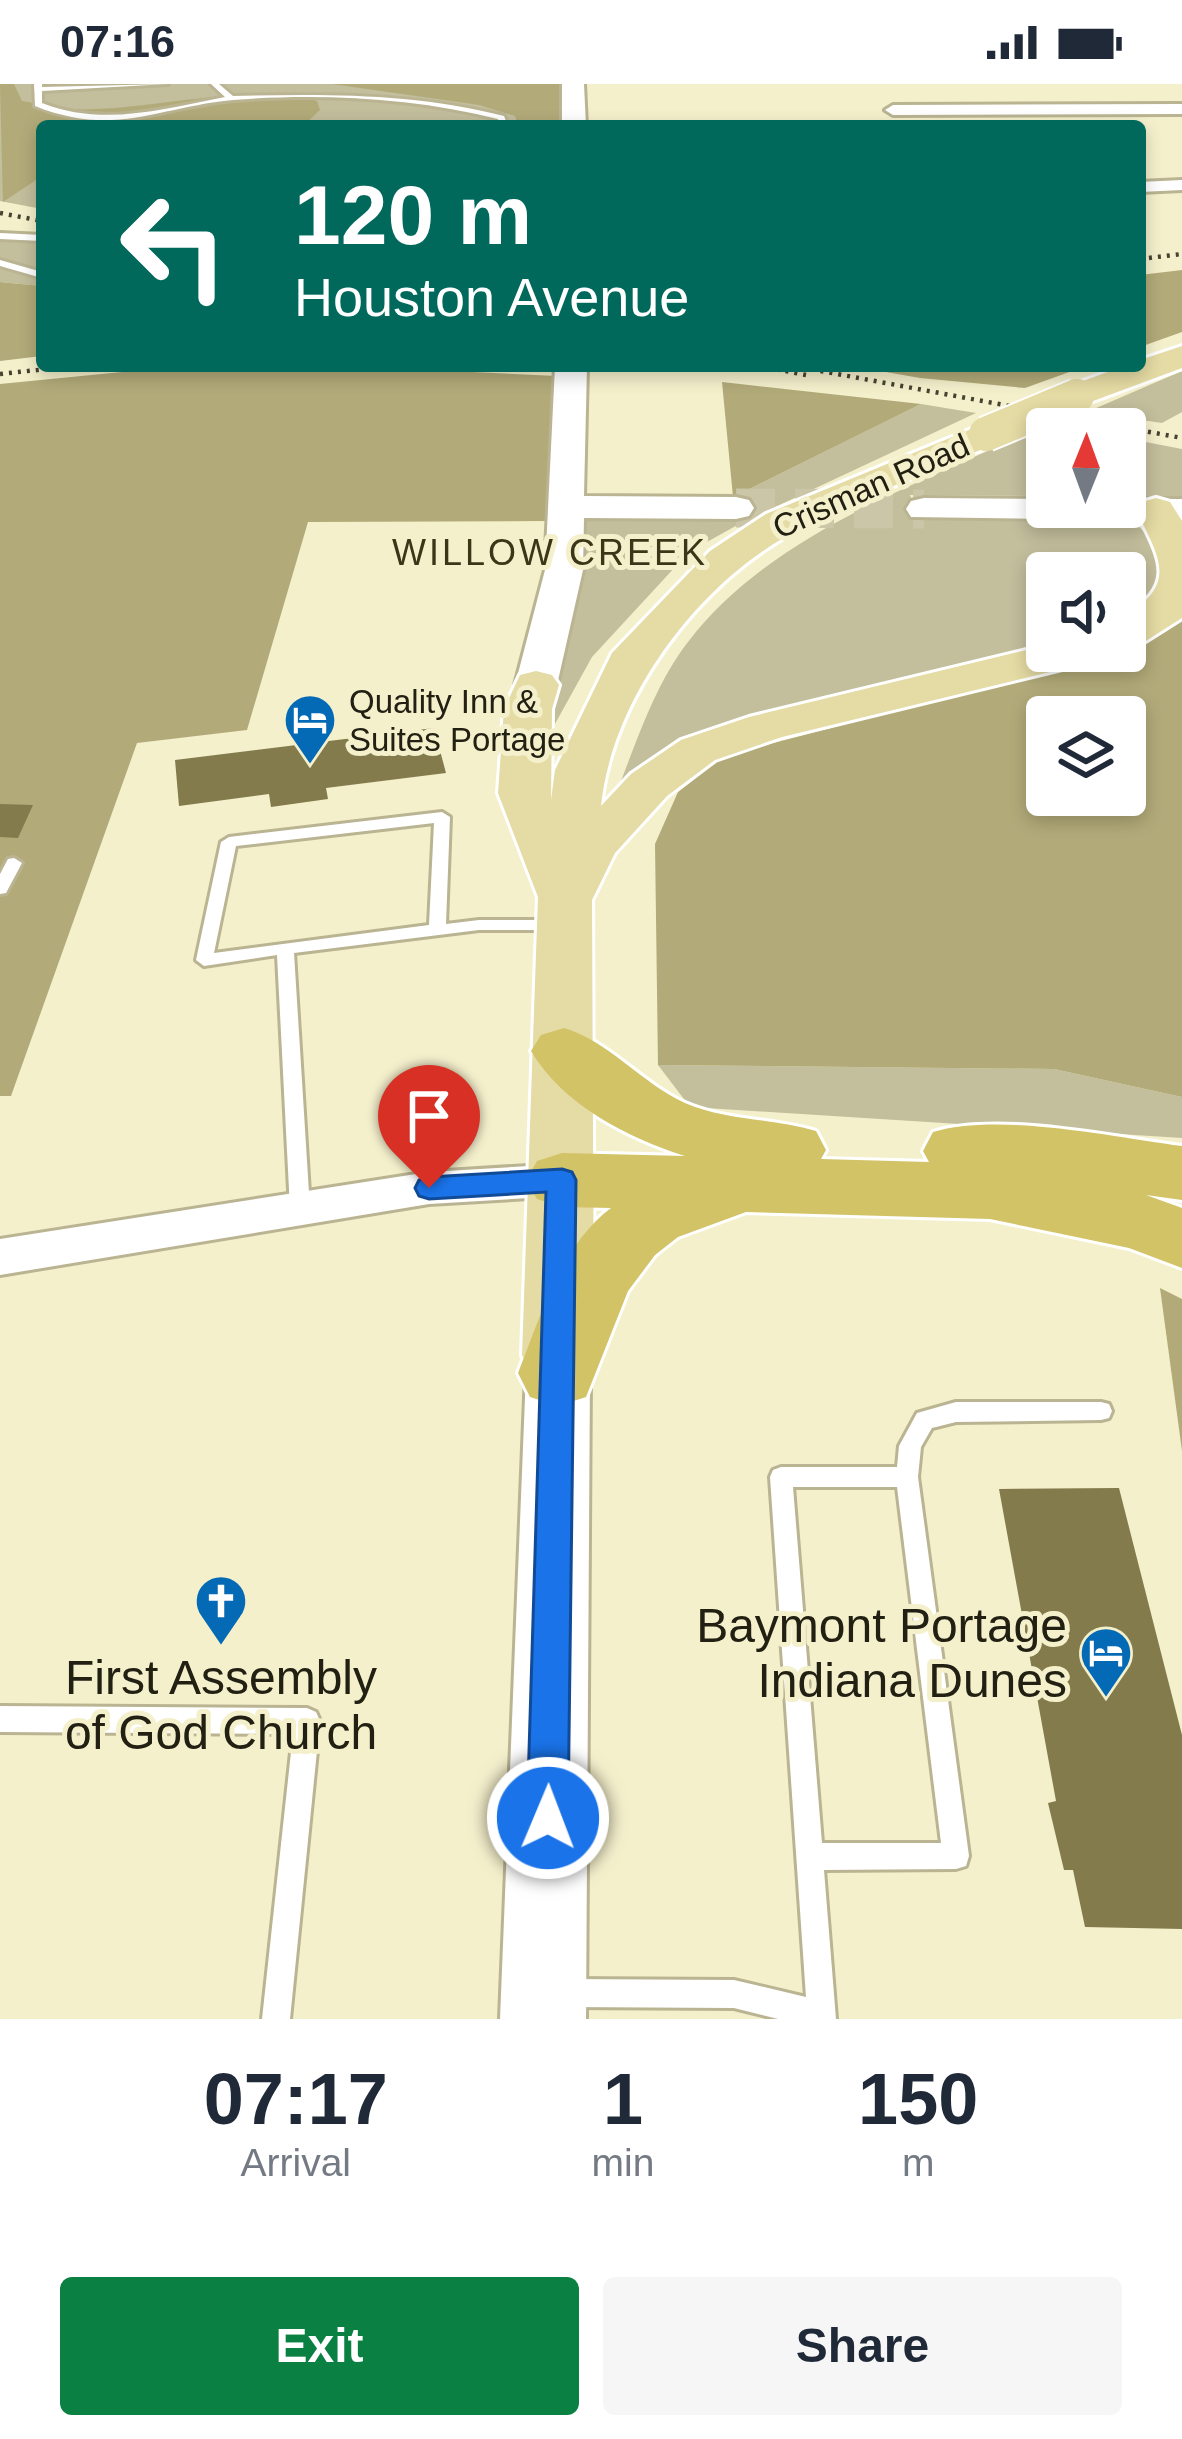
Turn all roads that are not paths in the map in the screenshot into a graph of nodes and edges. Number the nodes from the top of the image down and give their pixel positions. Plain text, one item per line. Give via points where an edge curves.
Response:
1 (164, 84) edge
2 (214, 84) edge
3 (573, 84) edge
4 (1152, 84) edge
5 (38, 86) edge
6 (231, 98) junction
7 (894, 111) edge
8 (1179, 113) edge
9 (502, 120) edge
10 (574, 120) edge
11 (1182, 185) edge
12 (1146, 187) edge
13 (0, 236) edge
14 (36, 238) edge
15 (0, 263) edge
16 (36, 273) edge
17 (1182, 356) edge
18 (1146, 370) edge
19 (571, 372) edge
20 (1140, 372) edge
21 (567, 507) junction
22 (736, 508) tunnel mouth
23 (924, 509) tunnel mouth
24 (1169, 510) edge
25 (1182, 577) edge
26 (1146, 622) edge
27 (1026, 664) edge
28 (536, 686) joint
29 (14, 863) dead end
30 (0, 890) edge
31 (565, 913) junction
32 (437, 930) junction
33 (285, 948) junction
34 (564, 1052) junction
35 (795, 1168) junction
36 (562, 1180) junction
37 (300, 1209) junction
38 (1172, 1216) edge
39 (0, 1257) edge
40 (557, 1372) junction
41 (1101, 1411) dead end
42 (907, 1477) junction
43 (0, 1718) edge
44 (808, 1857) junction
45 (543, 2006) edge
46 (819, 2018) edge
47 (276, 2019) edge

1 - 5 lane
2 - 6 lane
3 - 10 street
4 - 8 street
5 - 6 lane via 38,104 60,116 154,113
6 - 9 lane via 343,97
7 - 8 street
11 - 12 street
13 - 14 lane
15 - 16 lane
17 - 18 main road, Crisman Road, bridge
19 - 21 street
20 - 31 main road, Crisman Road, bridge via 780,523 725,560 635,653 580,770
21 - 22 street
21 - 28 street via 560,602
23 - 24 street
24 - 25 main road
25 - 26 main road via 1172,605
27 - 31 main road via 698,750 649,785 592,848
28 - 31 main road via 523,793
29 - 30 lane
31 - 32 lane
31 - 34 main road, Crisman Road
32 - 33 lane
32 - 33 lane via 442,818 230,842 204,960
33 - 37 lane
34 - 35 highway via 653,1120
34 - 36 main road, Crisman Road
35 - 36 highway
35 - 38 highway
35 - 40 highway via 667,1209 635,1229 598,1268
36 - 37 street via 429,1188
36 - 40 main road, Crisman Road
37 - 39 street
40 - 45 street
41 - 42 lane via 956,1412 925,1420 910,1446
42 - 44 lane via 781,1477
42 - 44 lane via 956,1856
43 - 47 lane via 308,1721
44 - 46 lane
45 - 46 lane via 734,1994

